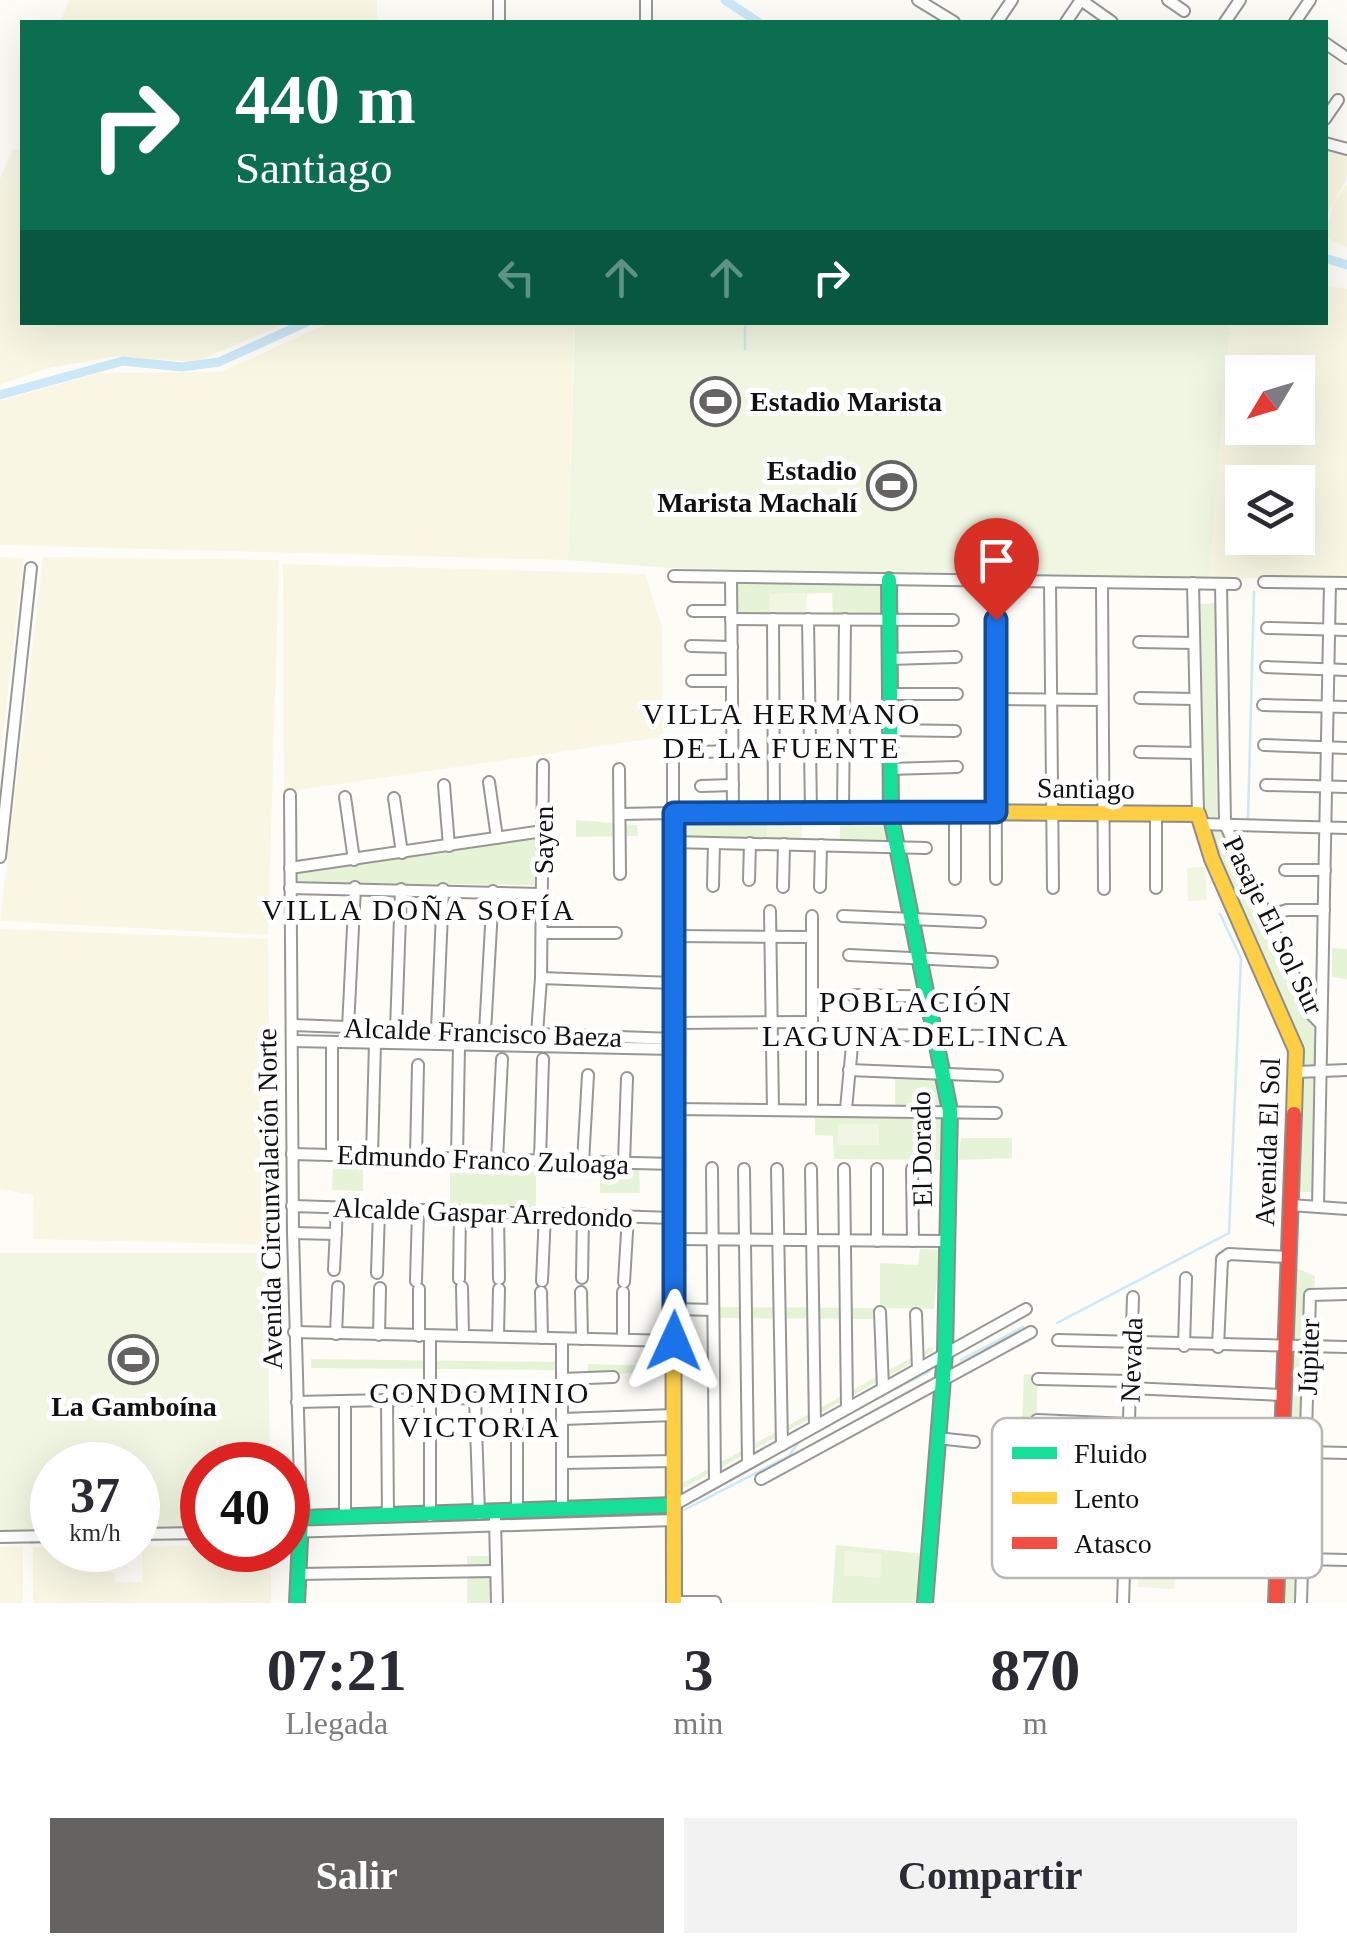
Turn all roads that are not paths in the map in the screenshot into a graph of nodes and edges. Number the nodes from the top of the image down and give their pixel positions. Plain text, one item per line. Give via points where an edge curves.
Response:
1 (918, 0) edge
2 (1081, 0) edge
3 (1168, 0) edge
4 (1184, 11) dead end
5 (951, 20) edge
6 (1109, 20) edge
7 (1338, 100) dead end
8 (1328, 111) edge
9 (32, 568) dead end
10 (674, 576) dead end
11 (731, 577) junction
12 (889, 580) junction
13 (995, 581) junction
14 (1264, 582) dead end
15 (1050, 583) junction
16 (1193, 583) junction
17 (1330, 583) junction
18 (1102, 584) junction
19 (1221, 584) junction
20 (1235, 584) dead end
21 (1347, 584) edge
22 (692, 611) dead end
23 (731, 615) junction
24 (808, 618) junction
25 (773, 619) junction
26 (845, 619) junction
27 (889, 620) junction
28 (952, 620) dead end
29 (1268, 628) dead end
30 (1330, 630) junction
31 (1347, 630) edge
32 (1139, 642) dead end
33 (1194, 643) junction
34 (691, 646) dead end
35 (732, 647) junction
36 (956, 657) dead end
37 (888, 659) junction
38 (1266, 667) dead end
39 (1330, 670) junction
40 (1347, 670) edge
41 (692, 681) dead end
42 (732, 681) junction
43 (888, 694) junction
44 (957, 694) dead end
45 (997, 698) junction
46 (1140, 698) dead end
47 (1195, 699) junction
48 (1051, 700) junction
49 (1102, 700) junction
50 (1263, 706) dead end
51 (1329, 706) junction
52 (1347, 707) edge
53 (693, 716) dead end
54 (732, 716) junction
55 (888, 730) junction
56 (955, 731) dead end
57 (674, 744) dead end
58 (1264, 745) dead end
59 (1328, 747) junction
60 (1347, 748) edge
61 (732, 751) junction
62 (699, 752) dead end
63 (1140, 752) dead end
64 (1196, 753) junction
65 (542, 765) dead end
66 (619, 768) dead end
67 (956, 768) dead end
68 (889, 769) junction
69 (489, 782) dead end
70 (1266, 784) dead end
71 (444, 785) dead end
72 (732, 785) junction
73 (701, 786) dead end
74 (1327, 786) junction
75 (1347, 787) edge
76 (290, 795) dead end
77 (345, 796) dead end
78 (394, 798) dead end
79 (890, 810) junction
80 (812, 811) junction
81 (843, 811) junction
82 (955, 811) junction
83 (733, 812) junction
84 (774, 812) junction
85 (996, 812) junction
86 (1052, 812) junction
87 (674, 813) junction
88 (1103, 813) junction
89 (620, 814) junction
90 (1156, 814) junction
91 (1199, 819) junction
92 (1225, 824) junction
93 (1325, 827) junction
94 (1347, 828) edge
95 (543, 831) junction
96 (496, 838) junction
97 (673, 842) junction
98 (714, 844) junction
99 (750, 844) junction
100 (784, 844) junction
101 (821, 844) junction
102 (448, 846) junction
103 (896, 848) junction
104 (926, 848) dead end
105 (402, 853) junction
106 (0, 857) edge
107 (354, 860) junction
108 (290, 868) junction
109 (1285, 870) dead end
110 (1325, 870) junction
111 (620, 874) dead end
112 (955, 879) dead end
113 (996, 879) dead end
114 (749, 880) dead end
115 (713, 886) dead end
116 (784, 887) dead end
117 (820, 887) dead end
118 (290, 888) junction
119 (355, 888) junction
120 (1054, 888) dead end
121 (1156, 888) dead end
122 (400, 889) junction
123 (1104, 889) dead end
124 (443, 890) junction
125 (493, 891) junction
126 (542, 894) junction
127 (770, 910) dead end
128 (1324, 910) junction
129 (812, 916) dead end
130 (843, 916) dead end
131 (1268, 916) junction
132 (911, 918) junction
133 (980, 922) dead end
134 (542, 933) junction
135 (616, 933) dead end
136 (674, 936) junction
137 (770, 937) junction
138 (811, 937) junction
139 (849, 955) dead end
140 (920, 958) junction
141 (992, 962) dead end
142 (542, 978) junction
143 (674, 982) junction
144 (852, 995) dead end
145 (928, 996) junction
146 (995, 998) dead end
147 (774, 1022) junction
148 (812, 1022) junction
149 (1321, 1024) junction
150 (292, 1025) junction
151 (348, 1028) junction
152 (396, 1030) junction
153 (437, 1030) junction
154 (485, 1032) junction
155 (536, 1034) junction
156 (994, 1036) dead end
157 (673, 1037) junction
158 (937, 1038) junction
159 (292, 1041) junction
160 (332, 1042) junction
161 (375, 1042) junction
162 (459, 1045) junction
163 (502, 1059) dead end
164 (543, 1059) dead end
165 (418, 1065) dead end
166 (849, 1070) junction
167 (1347, 1070) edge
168 (1296, 1072) junction
169 (1322, 1072) junction
170 (944, 1073) junction
171 (588, 1075) dead end
172 (997, 1076) dead end
173 (628, 1078) dead end
174 (846, 1109) junction
175 (674, 1110) junction
176 (773, 1110) junction
177 (812, 1110) junction
178 (950, 1111) junction
179 (996, 1113) dead end
180 (292, 1154) junction
181 (332, 1154) junction
182 (372, 1156) junction
183 (416, 1157) junction
184 (457, 1158) junction
185 (498, 1159) junction
186 (540, 1160) junction
187 (584, 1162) junction
188 (624, 1162) junction
189 (674, 1164) junction
190 (712, 1168) dead end
191 (744, 1168) dead end
192 (778, 1168) dead end
193 (810, 1168) dead end
194 (844, 1168) dead end
195 (877, 1168) dead end
196 (912, 1168) dead end
197 (1290, 1205) junction
198 (292, 1206) junction
199 (1318, 1207) junction
200 (337, 1208) junction
201 (1347, 1208) edge
202 (379, 1211) junction
203 (418, 1212) junction
204 (498, 1212) junction
205 (460, 1213) junction
206 (545, 1214) junction
207 (583, 1214) junction
208 (628, 1216) junction
209 (674, 1218) junction
210 (293, 1232) junction
211 (336, 1234) junction
212 (674, 1239) junction
213 (712, 1240) junction
214 (844, 1240) junction
215 (745, 1241) junction
216 (777, 1241) junction
217 (810, 1241) junction
218 (878, 1241) junction
219 (913, 1241) junction
220 (946, 1241) junction
221 (1287, 1257) junction
222 (334, 1270) dead end
223 (378, 1273) dead end
224 (582, 1278) dead end
225 (1186, 1278) dead end
226 (338, 1287) dead end
227 (380, 1288) dead end
228 (581, 1292) dead end
229 (1347, 1294) edge
230 (1133, 1298) dead end
231 (674, 1309) junction
232 (1026, 1309) dead end
233 (713, 1310) junction
234 (880, 1312) dead end
235 (916, 1314) dead end
236 (294, 1332) junction
237 (1031, 1332) dead end
238 (336, 1334) junction
239 (380, 1335) junction
240 (424, 1336) junction
241 (462, 1336) junction
242 (498, 1336) junction
243 (542, 1338) junction
244 (562, 1339) junction
245 (582, 1339) junction
246 (623, 1339) junction
247 (1058, 1340) dead end
248 (674, 1341) junction
249 (1131, 1342) junction
250 (1184, 1346) junction
251 (1347, 1347) edge
252 (1218, 1348) junction
253 (1309, 1348) junction
254 (1285, 1349) junction
255 (945, 1353) junction
256 (918, 1369) junction
257 (613, 1377) dead end
258 (562, 1379) junction
259 (1038, 1379) dead end
260 (943, 1381) junction
261 (1130, 1385) junction
262 (882, 1388) junction
263 (1282, 1395) junction
264 (562, 1396) junction
265 (517, 1397) junction
266 (475, 1398) junction
267 (430, 1399) junction
268 (387, 1400) junction
269 (345, 1401) junction
270 (297, 1402) junction
271 (848, 1408) junction
272 (674, 1414) junction
273 (1129, 1418) edge
274 (1281, 1418) edge
275 (1306, 1418) edge
276 (562, 1419) junction
277 (815, 1426) junction
278 (938, 1438) junction
279 (297, 1442) edge
280 (974, 1442) dead end
281 (782, 1445) junction
282 (1322, 1452) edge
283 (1347, 1453) edge
284 (674, 1461) junction
285 (562, 1463) junction
286 (748, 1463) junction
287 (761, 1478) dead end
288 (716, 1482) junction
289 (562, 1510) junction
290 (516, 1512) junction
291 (674, 1512) junction
292 (479, 1514) junction
293 (430, 1516) junction
294 (388, 1517) junction
295 (345, 1518) junction
296 (495, 1519) junction
297 (310, 1524) edge
298 (310, 1526) edge
299 (30, 1536) edge
300 (0, 1537) edge
301 (1322, 1559) edge
302 (1347, 1560) edge
303 (496, 1571) junction
304 (297, 1574) joint
305 (1124, 1578) edge
306 (1277, 1578) edge
307 (1301, 1578) edge
308 (715, 1602) edge
309 (297, 1603) edge
310 (497, 1603) edge
311 (674, 1603) edge
312 (925, 1603) edge
313 (1123, 1603) edge
314 (1276, 1603) edge
315 (1302, 1603) edge

1 - 5 street
2 - 6 street
3 - 4 street
7 - 8 street
9 - 106 street
10 - 11 street
11 - 12 street
11 - 23 street
12 - 13 street
12 - 27 street, El Dorado
13 - 15 street
13 - 45 street
14 - 17 street
15 - 18 street
15 - 48 street
16 - 18 street
16 - 19 street
16 - 33 street, Avenida El Sol
17 - 21 street
17 - 30 street
18 - 49 street
19 - 20 street
19 - 92 street, Pasaje El Sol Sur
22 - 23 street
23 - 25 street
23 - 35 street
24 - 25 street
24 - 26 street
24 - 80 street
25 - 84 street
26 - 27 street
26 - 81 street
27 - 28 street
27 - 37 street, El Dorado
29 - 30 street
30 - 31 street
30 - 39 street
32 - 33 street
33 - 47 street, Avenida El Sol
34 - 35 street
35 - 42 street
36 - 37 street
37 - 43 street, El Dorado
38 - 39 street
39 - 40 street
39 - 51 street
41 - 42 street
42 - 54 street
43 - 44 street
43 - 55 street, El Dorado
45 - 48 street
45 - 85 street
46 - 47 street
47 - 64 street, Avenida El Sol
48 - 49 street
48 - 86 street
49 - 88 street
50 - 51 street
51 - 52 street
51 - 59 street
53 - 54 street
54 - 61 street
55 - 56 street
55 - 68 street, El Dorado
57 - 87 street
58 - 59 street
59 - 60 street
59 - 74 street
61 - 62 street
61 - 72 street
63 - 64 street
64 - 91 street, Avenida El Sol
65 - 95 street, Sayen
66 - 89 street
67 - 68 street
68 - 79 street, El Dorado
69 - 96 street
70 - 74 street
71 - 102 street
72 - 73 street
72 - 83 street
74 - 75 street
74 - 93 street
76 - 108 street, Avenida Circunvalación Norte
77 - 107 street
78 - 105 street
79 - 81 street, Santiago
79 - 82 street, Santiago
79 - 103 street, El Dorado
80 - 81 street, Santiago
80 - 84 street, Santiago
82 - 85 street, Santiago
82 - 112 street
83 - 84 street, Santiago
83 - 87 street, Santiago
85 - 86 street, Santiago
85 - 113 street
86 - 88 street, Santiago
86 - 120 street
87 - 89 street
87 - 97 street
88 - 90 street, Santiago
88 - 123 street
89 - 111 street
90 - 91 street, Santiago
90 - 121 street
91 - 92 street
91 - 168 street, Avenida El Sol via 1292,1035
92 - 93 street
92 - 131 street, Pasaje El Sol Sur
93 - 94 street
93 - 110 street
95 - 96 street
95 - 126 street, Sayen
96 - 102 street
97 - 98 street
97 - 136 street
98 - 99 street
98 - 115 street
99 - 100 street
99 - 114 street
100 - 101 street
100 - 116 street
101 - 103 street
101 - 117 street
102 - 105 street
103 - 104 street
103 - 132 street, El Dorado
105 - 107 street
107 - 108 street
108 - 118 street, Avenida Circunvalación Norte
109 - 110 street
110 - 128 street
118 - 119 street
118 - 150 street, Avenida Circunvalación Norte
119 - 122 street
119 - 151 street
122 - 124 street
122 - 152 street
124 - 125 street
124 - 153 street
125 - 126 street
125 - 154 street
126 - 134 street, Sayen
127 - 137 street
128 - 131 street
128 - 149 street
129 - 138 street
130 - 132 street
131 - 149 street, Pasaje El Sol Sur
132 - 133 street
132 - 140 street, El Dorado
134 - 135 street
134 - 142 street, Sayen
136 - 137 street
136 - 143 street
137 - 138 street
137 - 147 street
138 - 148 street
139 - 140 street
140 - 141 street
140 - 145 street, El Dorado
142 - 143 street
142 - 155 street, Sayen
143 - 157 street
144 - 145 street
145 - 146 street
145 - 158 street, El Dorado
147 - 148 street
147 - 157 street
147 - 176 street
148 - 177 street
149 - 169 street, Pasaje El Sol Sur
150 - 151 street, Alcalde Francisco Baeza
150 - 159 street, Avenida Circunvalación Norte
151 - 152 street, Alcalde Francisco Baeza
152 - 153 street, Alcalde Francisco Baeza
153 - 154 street, Alcalde Francisco Baeza
154 - 155 street, Alcalde Francisco Baeza
155 - 157 street, Alcalde Francisco Baeza
156 - 158 street
157 - 162 street, Alcalde Francisco Baeza
157 - 175 street
158 - 166 street via 853,1035
158 - 170 street, El Dorado
159 - 160 street, Alcalde Francisco Baeza
159 - 180 street, Avenida Circunvalación Norte
160 - 161 street, Alcalde Francisco Baeza
160 - 181 street
161 - 162 street, Alcalde Francisco Baeza
161 - 182 street
162 - 184 street
163 - 185 street
164 - 186 street
165 - 183 street
166 - 170 street
166 - 174 street
167 - 169 street
168 - 169 street
168 - 197 street, Avenida El Sol
169 - 199 street, Pasaje El Sol Sur
170 - 172 street
170 - 178 street, El Dorado
171 - 187 street
173 - 188 street
174 - 177 street
174 - 178 street
175 - 176 street
175 - 189 street
176 - 177 street
178 - 179 street
178 - 220 street, El Dorado
180 - 181 street, Edmundo Franco Zuloaga
180 - 198 street, Avenida Circunvalación Norte
181 - 182 street, Edmundo Franco Zuloaga
182 - 183 street, Edmundo Franco Zuloaga
183 - 184 street, Edmundo Franco Zuloaga
184 - 185 street, Edmundo Franco Zuloaga
185 - 186 street, Edmundo Franco Zuloaga
186 - 187 street, Edmundo Franco Zuloaga
187 - 188 street, Edmundo Franco Zuloaga
188 - 189 street, Edmundo Franco Zuloaga
189 - 209 street
190 - 213 street
191 - 215 street
192 - 216 street
193 - 217 street
194 - 214 street
195 - 218 street
196 - 219 street
197 - 199 street
197 - 221 street, Avenida El Sol
198 - 200 street, Alcalde Gaspar Arredondo
198 - 210 street, Avenida Circunvalación Norte
199 - 201 street
200 - 202 street, Alcalde Gaspar Arredondo
200 - 211 street
202 - 203 street, Alcalde Gaspar Arredondo
202 - 223 street
203 - 205 street, Alcalde Gaspar Arredondo
203 - 240 street
204 - 205 street, Alcalde Gaspar Arredondo
204 - 206 street, Alcalde Gaspar Arredondo
204 - 242 street
205 - 241 street
206 - 207 street, Alcalde Gaspar Arredondo
206 - 243 street
207 - 208 street, Alcalde Gaspar Arredondo
207 - 224 street
208 - 209 street, Alcalde Gaspar Arredondo
208 - 246 street
209 - 212 street
210 - 211 street
210 - 236 street, Avenida Circunvalación Norte
211 - 222 street
212 - 213 street
212 - 231 street
213 - 215 street
213 - 233 street
214 - 217 street
214 - 218 street
214 - 271 street
215 - 216 street
215 - 286 street
216 - 217 street
216 - 281 street
217 - 277 street
218 - 219 street
219 - 220 street
220 - 255 street, El Dorado
221 - 252 street via 1222,1259
221 - 254 street, Avenida El Sol
225 - 250 street
226 - 238 street
227 - 239 street
228 - 245 street
229 - 253 street, Júpiter via 1313,1292
230 - 249 street, Nevada
231 - 233 street
231 - 248 street
232 - 255 street
233 - 288 street
234 - 262 street
235 - 256 street
236 - 238 street
236 - 270 street, Avenida Circunvalación Norte
237 - 260 street
238 - 239 street
239 - 240 street
240 - 241 street
240 - 267 street
241 - 242 street
242 - 243 street
243 - 244 street
244 - 245 street
244 - 258 street
245 - 246 street
246 - 248 street
247 - 249 street
248 - 272 street
249 - 250 street
249 - 261 street, Nevada
250 - 252 street
251 - 253 street
252 - 254 street
253 - 254 street
253 - 275 street, Júpiter
254 - 263 street, Avenida El Sol
255 - 256 street
255 - 260 street, El Dorado
256 - 262 street
257 - 258 street
258 - 264 street
259 - 261 street
260 - 278 street, El Dorado
260 - 287 street
261 - 263 street
261 - 273 street, Nevada
262 - 271 street
263 - 274 street, Avenida El Sol
264 - 265 street
264 - 276 street
265 - 266 street
265 - 290 street
266 - 267 street
266 - 292 street
267 - 268 street
267 - 293 street
268 - 269 street
268 - 294 street
269 - 270 street
269 - 295 street
270 - 279 street, Avenida Circunvalación Norte
271 - 277 street
272 - 276 street
272 - 284 street
276 - 285 street
277 - 281 street
278 - 280 street
278 - 312 street, El Dorado
281 - 286 street
282 - 283 street
284 - 285 street
284 - 291 street
285 - 289 street
286 - 288 street
288 - 291 street
289 - 290 street
289 - 291 street
290 - 296 street
291 - 296 street
291 - 311 street
292 - 293 street
292 - 296 street
293 - 294 street
294 - 295 street
295 - 297 street
296 - 298 street
296 - 303 street
299 - 300 street
301 - 302 street
303 - 304 street
303 - 310 street
304 - 309 street, Avenida Circunvalación Norte
305 - 313 street, Nevada
306 - 314 street, Avenida El Sol
307 - 315 street, Júpiter
308 - 311 street

